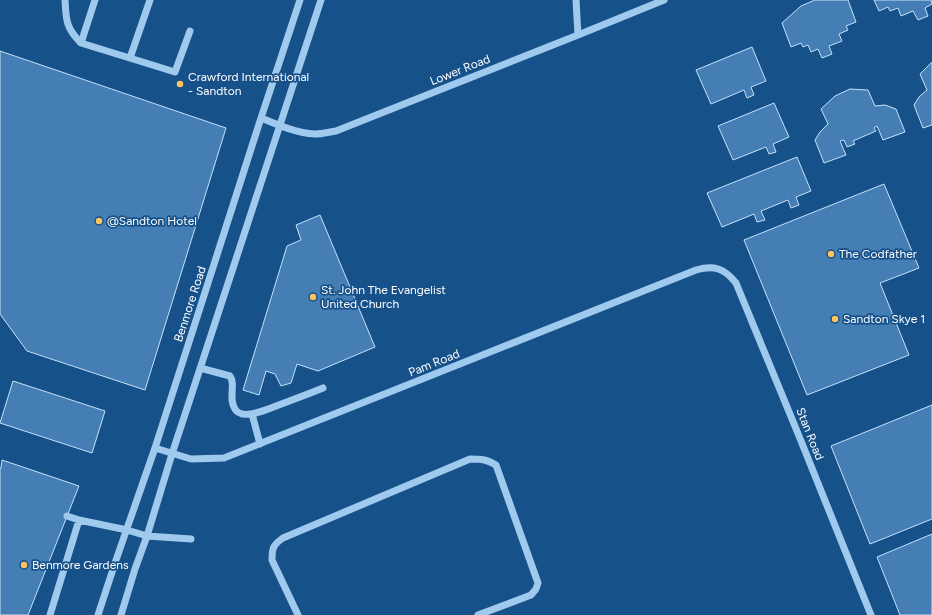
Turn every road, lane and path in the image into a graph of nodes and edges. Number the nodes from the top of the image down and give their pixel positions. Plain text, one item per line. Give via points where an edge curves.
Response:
1 (65, 0) edge
2 (95, 0) edge
3 (150, 0) edge
4 (300, 0) edge
5 (321, 0) edge
6 (576, 0) edge
7 (664, 0) edge
8 (190, 31) dead end
9 (578, 35) junction
10 (81, 43) junction
11 (130, 58) junction
12 (261, 118) junction
13 (280, 126) junction
14 (718, 269) joint
15 (200, 368) junction
16 (323, 388) dead end
17 (252, 414) junction
18 (260, 444) junction
19 (155, 448) junction
20 (172, 454) junction
21 (68, 516) dead end
22 (79, 520) junction
23 (127, 530) junction
24 (147, 536) junction
25 (191, 539) dead end
26 (50, 615) edge
27 (98, 615) edge
28 (121, 615) edge
29 (298, 615) edge
30 (478, 615) edge
31 (871, 615) edge

1 - 10 street via 69,29
2 - 10 street
3 - 11 street
4 - 12 street, Benmore Road
5 - 13 street
6 - 9 street
7 - 9 street, Lower Road
8 - 11 street via 174,72
9 - 13 street, Lower Road via 336,131 316,134
10 - 11 street
12 - 13 street, Lower Road
12 - 19 street, Benmore Road
13 - 15 street
14 - 18 street, Pam Road via 711,267 696,270
14 - 31 street, Stan Road via 726,272 736,283
15 - 17 street via 230,376 235,410 243,415
15 - 20 street
16 - 17 street
17 - 18 street
18 - 20 street, Pam Road via 224,458 191,459
19 - 20 street, Pam Road
19 - 23 street, Benmore Road
20 - 24 street
21 - 22 street
22 - 23 street
22 - 26 street
23 - 24 street
23 - 27 street, Benmore Road
24 - 25 street
24 - 28 street
29 - 30 street via 272,560 275,543 470,459 480,459 496,465 538,583 531,596

